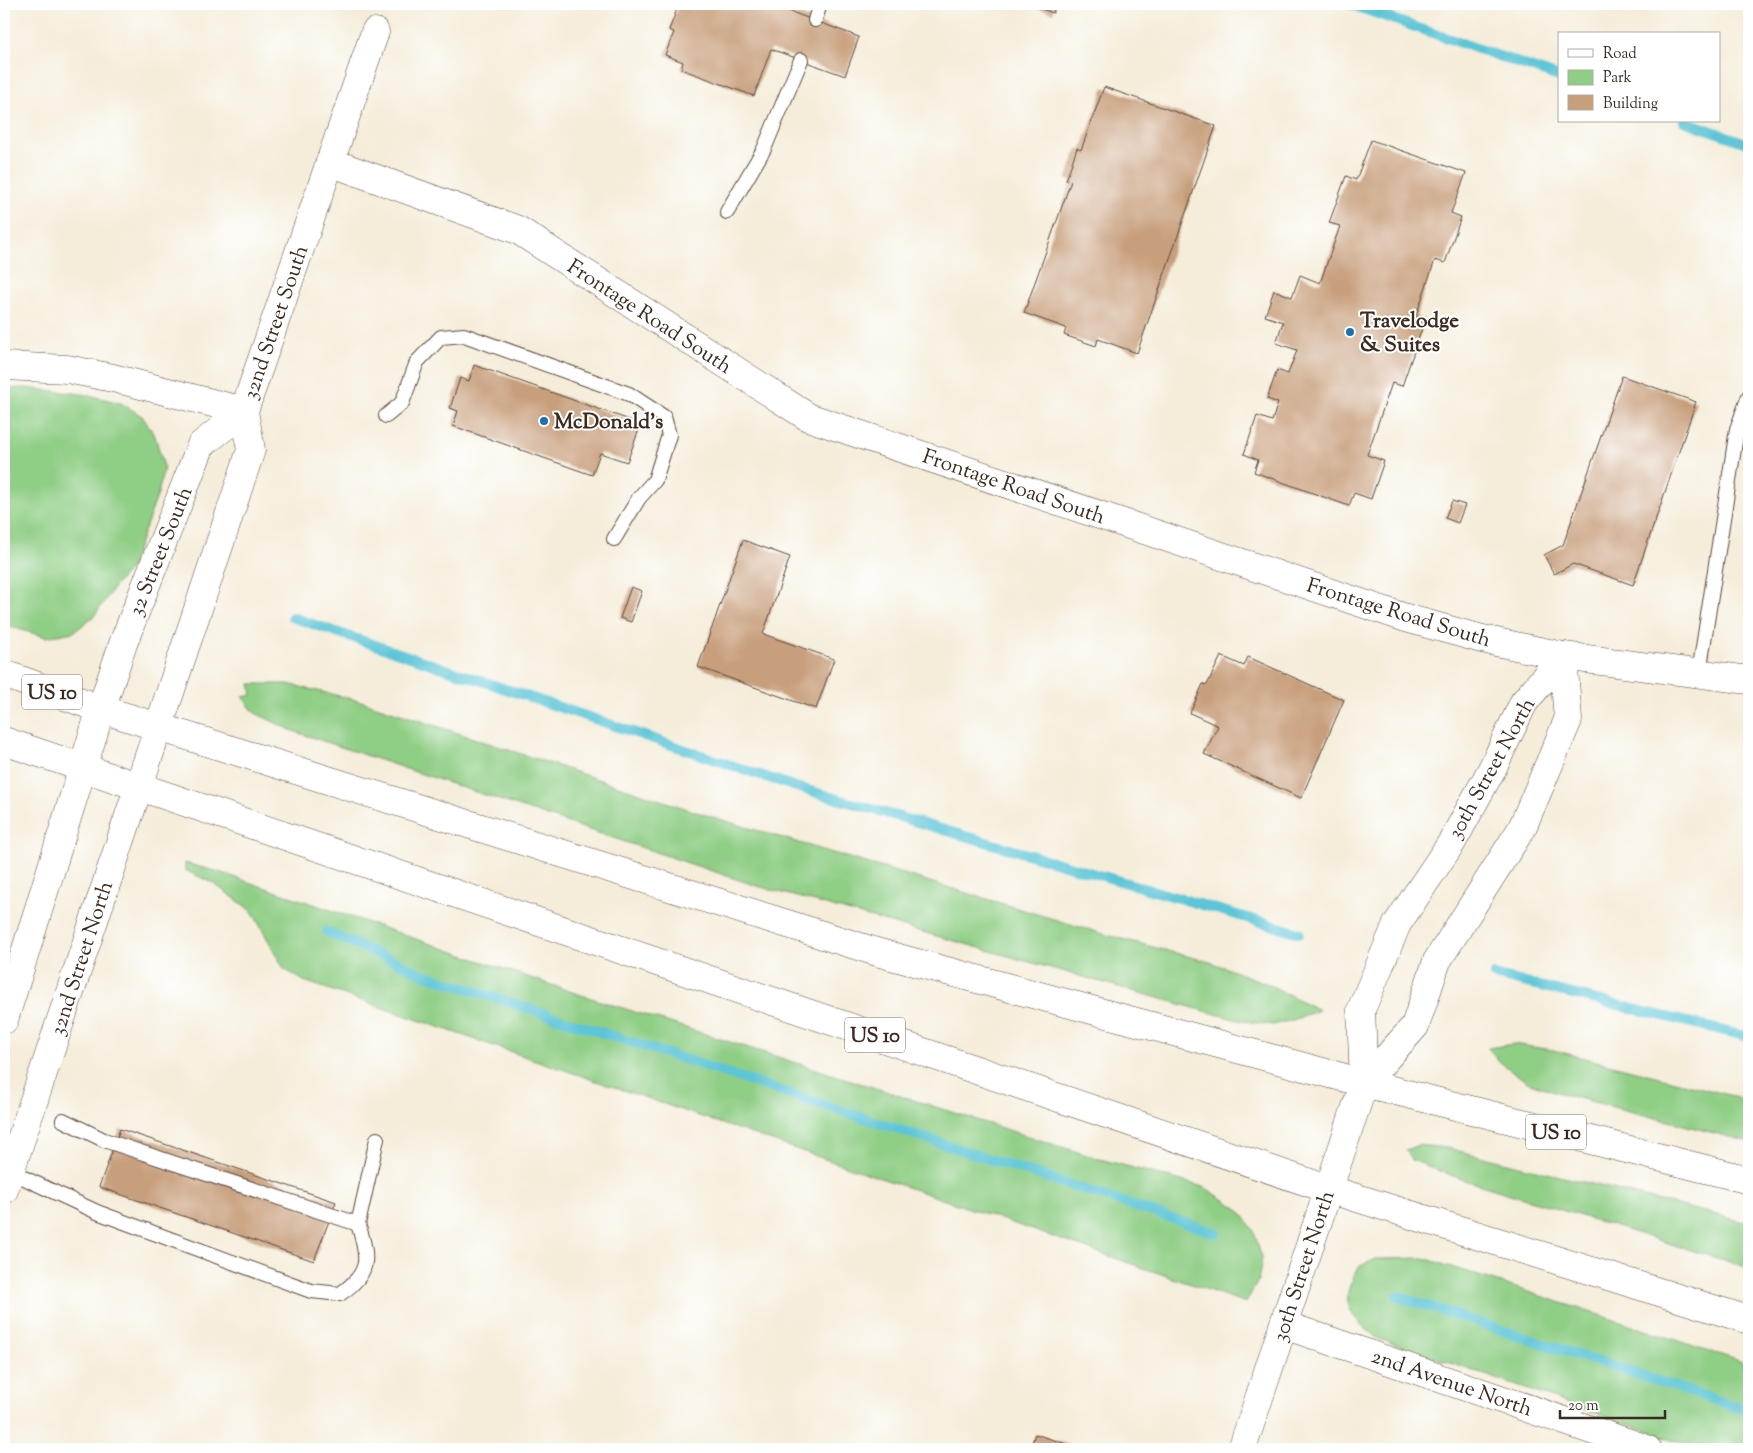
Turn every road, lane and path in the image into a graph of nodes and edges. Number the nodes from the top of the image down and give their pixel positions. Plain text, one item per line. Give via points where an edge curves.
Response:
1 (820, 4) edge
2 (815, 20) dead end
3 (375, 32) dead end
4 (801, 60) dead end
5 (330, 162) junction
6 (727, 212) dead end
7 (4, 366) edge
8 (1749, 396) edge
9 (244, 411) junction
10 (386, 416) dead end
11 (614, 539) dead end
12 (1563, 656) junction
13 (1699, 673) junction
14 (4, 674) edge
15 (1749, 680) edge
16 (101, 709) junction
17 (159, 727) junction
18 (4, 741) edge
19 (83, 766) junction
20 (139, 786) junction
21 (4, 1020) edge
22 (1364, 1083) junction
23 (63, 1120) dead end
24 (377, 1139) dead end
25 (6, 1177) edge
26 (1749, 1180) edge
27 (1328, 1189) junction
28 (358, 1224) junction
29 (1749, 1320) edge
30 (1284, 1325) junction
31 (1242, 1449) edge
32 (1647, 1449) edge

1 - 2 lane
3 - 5 street, 32nd Street South
4 - 6 lane via 764,149
5 - 9 street, 32nd Street South
5 - 12 street, Frontage Road South via 518,230 808,417 1406,618 1482,639
7 - 9 street via 66,369
8 - 13 lane via 1738,429
9 - 16 street, 32 Street South via 201,445 124,641
9 - 17 street, 32nd Street South via 251,450
10 - 11 lane via 402,403 417,362 442,337 464,335 629,394 664,417 669,435 655,480 639,498
12 - 13 street, Frontage Road South
12 - 22 street, 30th Street North via 1524,702 1452,842 1397,924 1361,1010
12 - 22 street, 30th Street North via 1568,720 1522,828 1437,961 1415,1026
13 - 15 street, Frontage Road South
14 - 16 street, US 10
16 - 17 street, US 10
16 - 19 street
17 - 20 street, 32nd Street North
17 - 22 street, US 10 via 880,953
18 - 19 street, US 10
19 - 20 street, US 10
19 - 21 street
20 - 25 street, 32nd Street North
20 - 27 street, US 10
22 - 26 street, US 10
22 - 27 street, 30th Street North
23 - 28 lane via 104,1140
24 - 28 lane
25 - 28 lane via 311,1291 340,1294 354,1284 364,1270 366,1248
27 - 29 street, US 10
27 - 30 street, 30th Street North
30 - 31 street, 30th Street North
30 - 32 street, 2nd Avenue North

